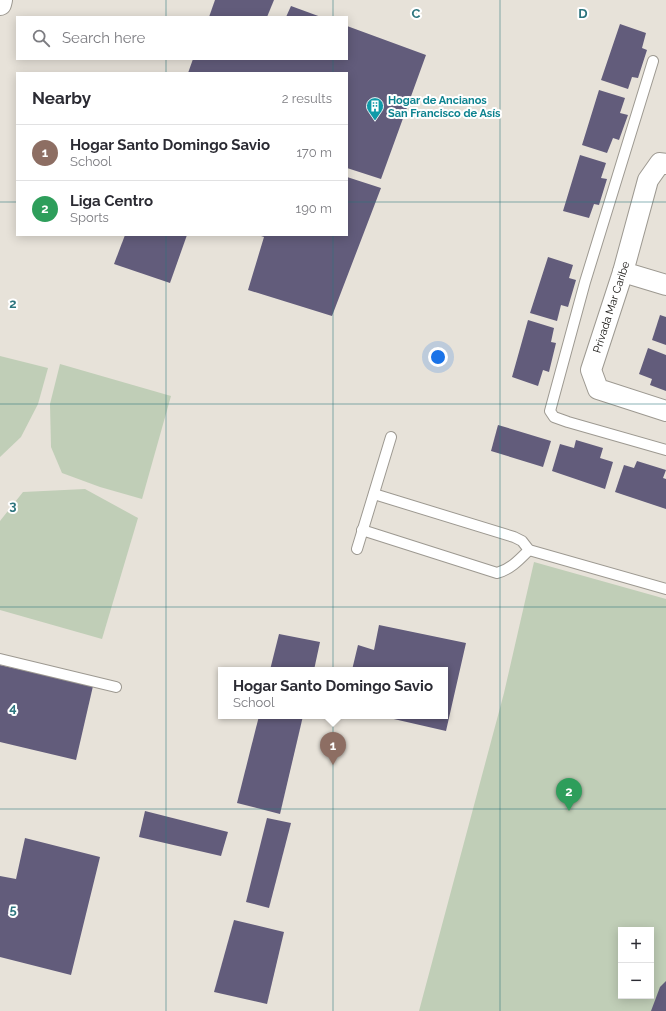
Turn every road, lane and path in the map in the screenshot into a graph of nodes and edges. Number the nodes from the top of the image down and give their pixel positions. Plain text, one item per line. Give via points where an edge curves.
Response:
1 (2, 0) edge
2 (0, 4) edge
3 (653, 61) dead end
4 (666, 164) edge
5 (623, 272) junction
6 (666, 286) edge
7 (666, 411) edge
8 (391, 437) dead end
9 (666, 450) edge
10 (374, 494) junction
11 (362, 530) junction
12 (357, 549) dead end
13 (529, 550) junction
14 (666, 589) edge
15 (0, 659) edge
16 (116, 687) dead end

1 - 2 main road
3 - 9 lane via 585,282 550,411 554,416 568,422
4 - 5 street, Privada Mar Caribe via 660,164 648,180
5 - 6 street
5 - 7 street, Privada Mar Caribe via 591,370 598,389
8 - 10 lane
10 - 11 lane
10 - 13 lane via 514,537 522,541
11 - 12 lane
11 - 13 lane via 497,573 510,568
13 - 14 lane
15 - 16 lane

